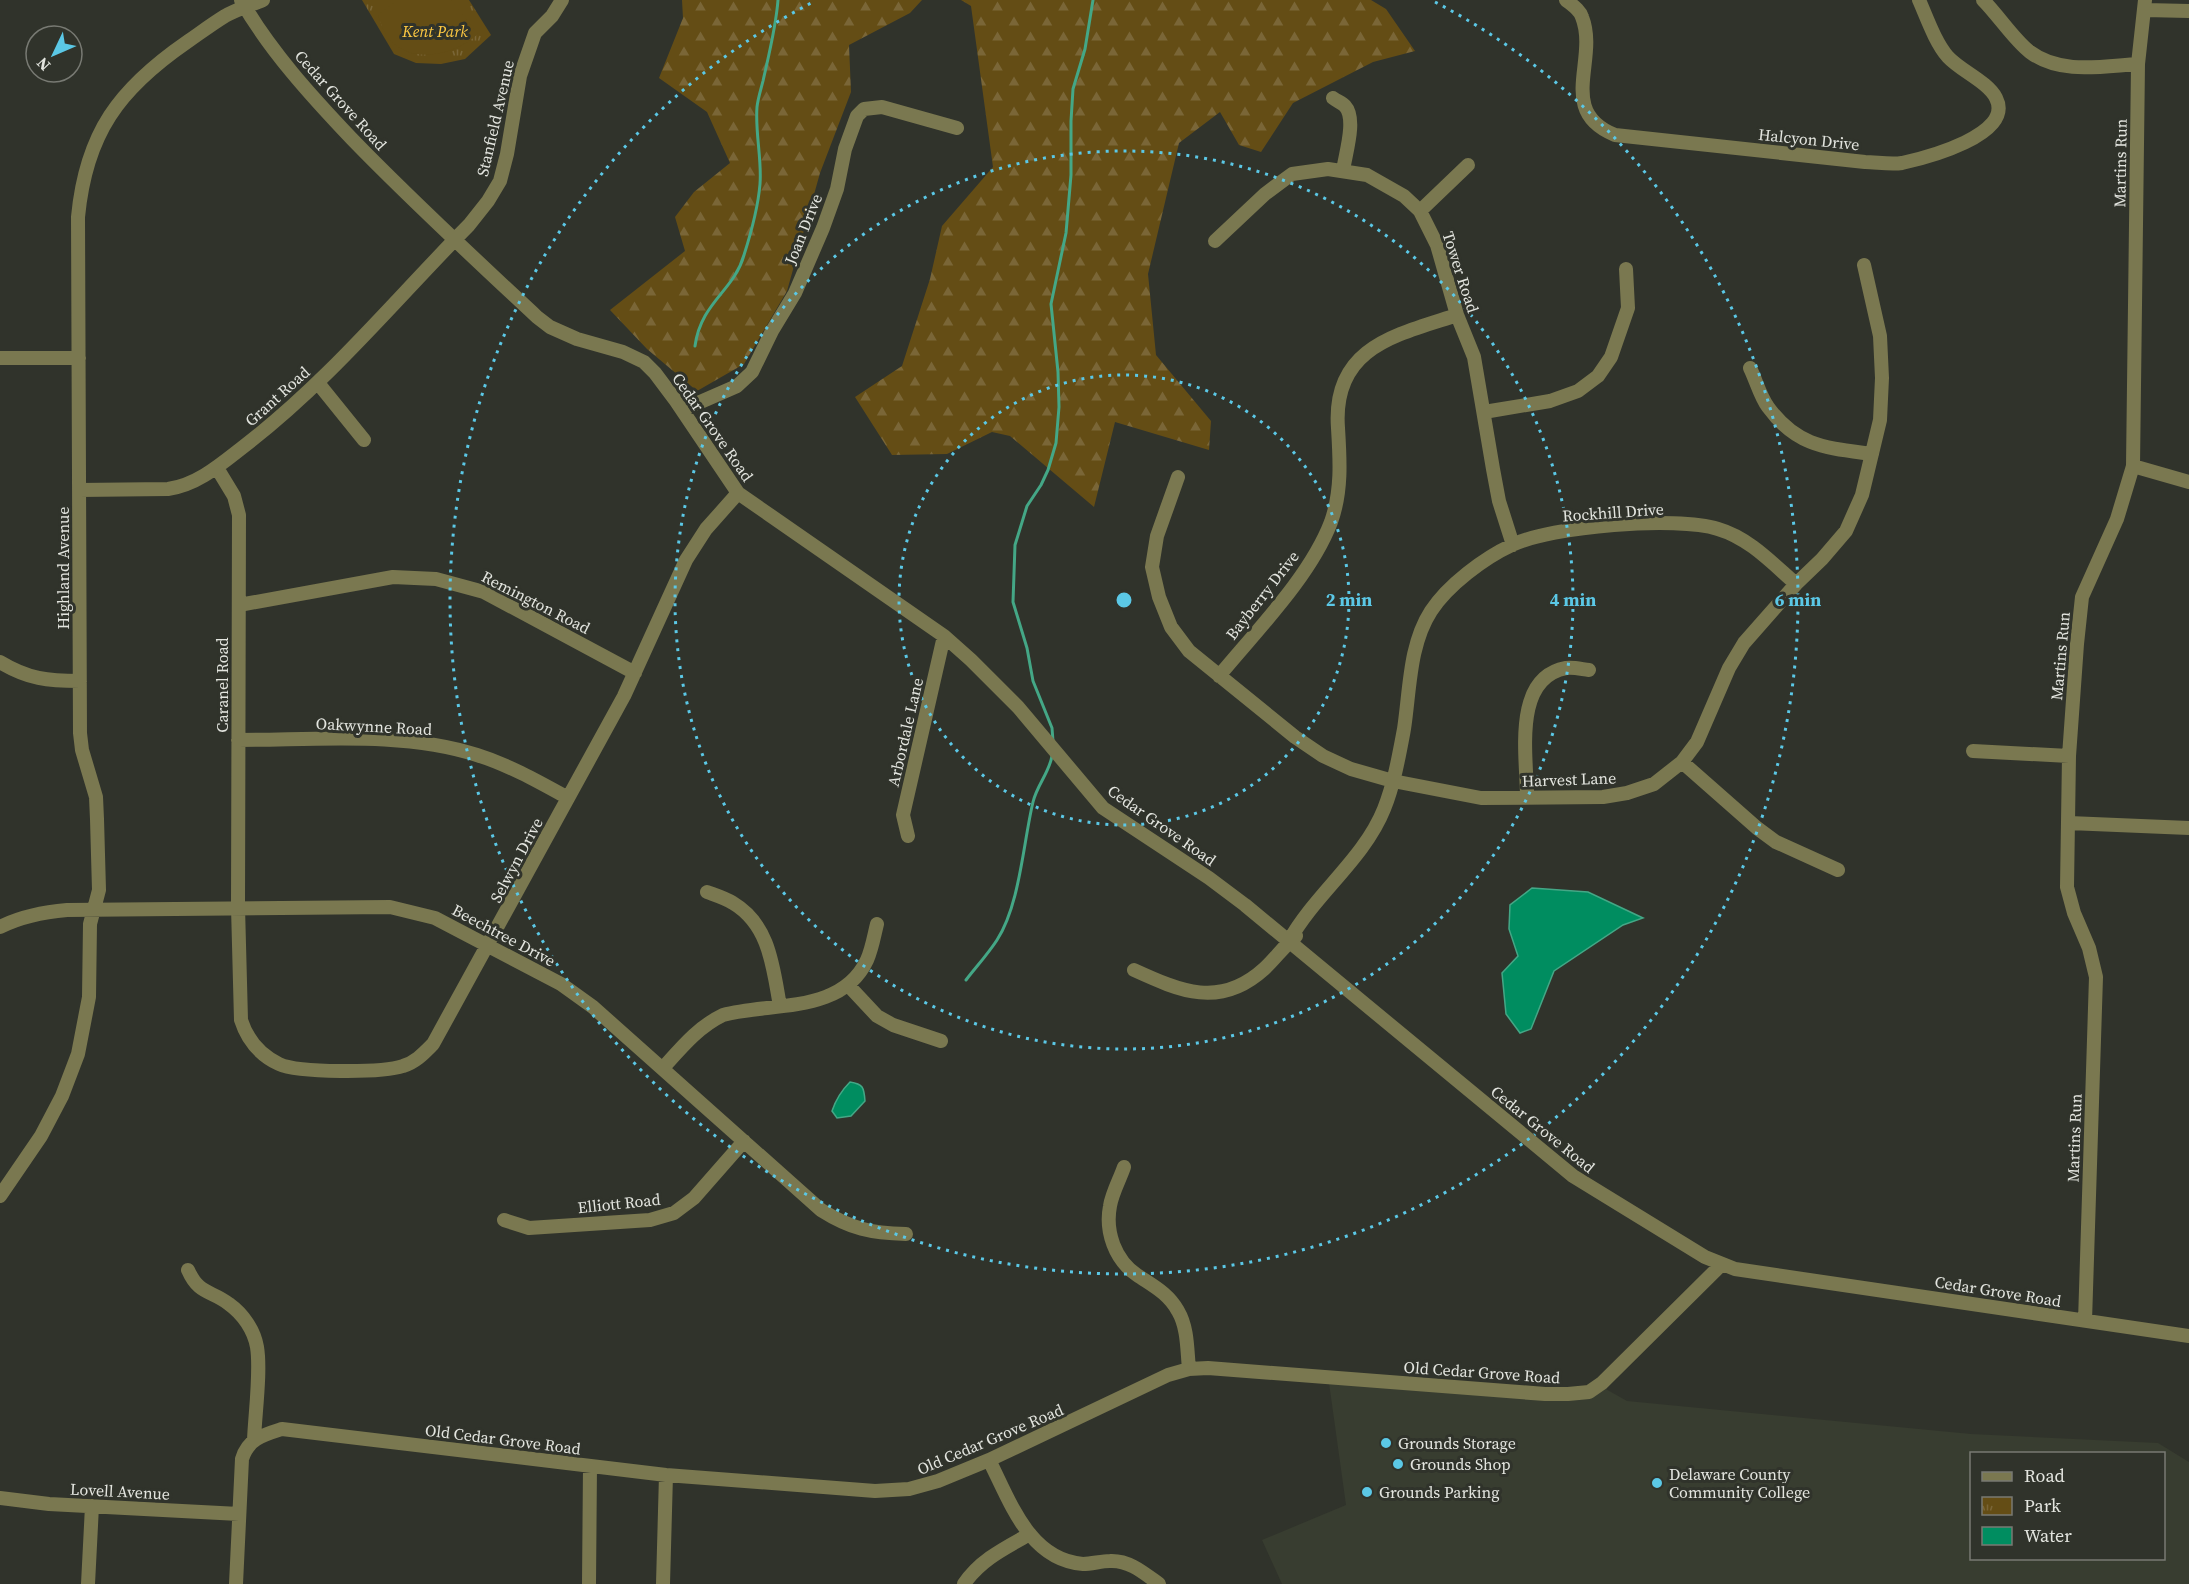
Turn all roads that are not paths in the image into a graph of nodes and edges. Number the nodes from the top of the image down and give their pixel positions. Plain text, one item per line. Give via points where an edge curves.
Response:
1 (263, 0) edge
2 (562, 0) edge
3 (1566, 0) edge
4 (1919, 0) edge
5 (1983, 0) edge
6 (243, 4) edge
7 (2145, 5) edge
8 (2189, 10) edge
9 (2138, 64) junction
10 (1333, 98) dead end
11 (957, 128) dead end
12 (1468, 165) dead end
13 (1343, 171) junction
14 (1420, 211) junction
15 (454, 240) junction
16 (1215, 241) dead end
17 (1864, 265) dead end
18 (1626, 269) dead end
19 (1457, 315) junction
20 (0, 358) edge
21 (79, 358) junction
22 (1750, 368) dead end
23 (318, 383) junction
24 (682, 410) junction
25 (1484, 412) junction
26 (364, 440) dead end
27 (1872, 454) junction
28 (2133, 466) junction
29 (217, 468) junction
30 (1178, 477) dead end
31 (2189, 482) edge
32 (79, 490) junction
33 (738, 493) junction
34 (1513, 545) junction
35 (1796, 584) junction
36 (239, 604) junction
37 (944, 636) junction
38 (0, 662) edge
39 (1588, 670) dead end
40 (635, 673) junction
41 (1219, 676) junction
42 (80, 681) junction
43 (238, 740) junction
44 (1973, 751) dead end
45 (2069, 756) junction
46 (1682, 762) junction
47 (1393, 781) junction
48 (1527, 797) junction
49 (568, 798) junction
50 (2069, 823) junction
51 (2189, 828) edge
52 (908, 836) dead end
53 (1838, 870) dead end
54 (707, 892) dead end
55 (238, 907) junction
56 (94, 910) junction
57 (877, 924) dead end
58 (0, 927) edge
59 (1289, 941) junction
60 (488, 946) junction
61 (1134, 970) dead end
62 (848, 985) junction
63 (780, 1006) junction
64 (941, 1041) dead end
65 (663, 1068) junction
66 (744, 1141) junction
67 (1124, 1167) dead end
68 (0, 1196) edge
69 (504, 1220) dead end
70 (906, 1234) dead end
71 (1721, 1265) junction
72 (188, 1270) dead end
73 (2085, 1321) junction
74 (2189, 1336) edge
75 (1189, 1369) junction
76 (254, 1440) junction
77 (989, 1460) junction
78 (590, 1466) junction
79 (666, 1475) junction
80 (0, 1498) edge
81 (92, 1506) junction
82 (238, 1514) junction
83 (1030, 1534) junction
84 (88, 1584) edge
85 (236, 1584) edge
86 (589, 1584) edge
87 (663, 1584) edge
88 (964, 1584) edge
89 (1159, 1584) edge

1 - 6 street, Highland Avenue
2 - 15 street, Stanfield Avenue via 535,33 526,56 500,181
3 - 4 street, Halcyon Drive via 1579,11 1586,39 1582,98 1585,110 1604,131 1899,164 1966,143 1984,132 1998,116 1999,106 1993,93 1944,52
5 - 9 street via 2029,51 2048,63 2073,67
6 - 15 street, Cedar Grove Road via 321,106
6 - 21 street, Highland Avenue via 157,63 123,97 96,139 81,188 78,217
7 - 8 street
7 - 9 street, Martins Run
9 - 28 street, Martins Run
10 - 13 street via 1346,107 1350,117
11 - 24 street, Joan Drive via 882,107 864,109 857,116 823,228 795,293 752,372 737,386
12 - 14 street
13 - 14 street, Tower Road via 1367,175 1404,196
13 - 16 street, Tower Road via 1292,174
14 - 19 street, Tower Road via 1437,245
15 - 23 street, Grant Road
15 - 24 street, Cedar Grove Road via 550,327 644,362
17 - 27 street, Harvest Lane via 1880,336 1882,378 1880,420
18 - 25 street via 1628,308 1611,357 1598,376 1578,391 1550,401
19 - 25 street, Tower Road via 1474,357
19 - 41 street, Bayberry Drive via 1389,337 1366,351 1352,368 1341,391 1337,419 1341,470 1330,523 1299,579
20 - 21 street
21 - 32 street, Highland Avenue
22 - 27 street via 1767,406 1795,435 1821,447
23 - 26 street
23 - 29 street, Grant Road via 291,410
24 - 33 street, Cedar Grove Road
25 - 34 street, Tower Road via 1500,501
27 - 35 street, Harvest Lane via 1862,495 1846,531
28 - 31 street
28 - 45 street, Martins Run via 2117,519 2082,597
29 - 32 street, Grant Road via 182,487
29 - 36 street, Caranel Road via 234,496 239,515
30 - 41 street, Harvest Lane via 1156,536 1152,567 1171,627 1189,651
32 - 42 street, Highland Avenue
33 - 37 street, Cedar Grove Road
33 - 40 street, Selwyn Drive via 706,529 686,560
34 - 35 street, Rockhill Drive via 1585,528 1655,523 1692,525 1719,529 1754,546
34 - 47 street, Rockhill Drive via 1451,587 1431,611 1419,636 1410,674
35 - 46 street, Harvest Lane via 1744,643 1697,742
36 - 40 street, Remington Road via 393,577 436,579 484,591
36 - 43 street, Caranel Road
37 - 52 street, Arbordale Lane via 903,815
37 - 59 street, Cedar Grove Road via 1011,699 1103,808 1209,878
38 - 42 street via 37,680
39 - 48 street via 1568,668 1553,672 1537,685 1528,701
40 - 49 street, Selwyn Drive
41 - 47 street, Harvest Lane via 1323,756
42 - 56 street, Highland Avenue via 82,750 96,797 99,890
43 - 49 street, Oakwynne Road via 378,740 445,746 511,768
43 - 55 street, Caranel Road
44 - 45 street
45 - 50 street, Martins Run
46 - 48 street, Harvest Lane via 1654,784 1627,793
46 - 53 street via 1776,842
47 - 48 street, Harvest Lane via 1481,798
47 - 59 street, Rockhill Drive via 1384,810 1343,870 1337,890 1310,924
49 - 60 street, Selwyn Drive
50 - 51 street
50 - 73 street, Martins Run via 2067,887 2096,977
54 - 63 street via 734,903 762,933 770,950
55 - 56 street, Beechtree Drive
55 - 60 street, Beechtree Drive via 390,907 435,918
55 - 60 street, Selwyn Drive via 244,1030 267,1058 297,1069 386,1069 414,1061 434,1044
56 - 58 street, Beechtree Drive via 41,912
56 - 68 street, Highland Avenue via 90,924 88,997 72,1072 41,1136
57 - 62 street via 867,961
59 - 61 street, Rockhill Drive via 1263,970 1224,991 1184,991
59 - 71 street, Cedar Grove Road via 1573,1176
60 - 65 street, Beechtree Drive via 578,995
62 - 63 street via 822,999
62 - 64 street via 877,1016
63 - 65 street via 740,1010 710,1021
65 - 66 street, Beechtree Drive
66 - 69 street, Elliott Road via 694,1198 674,1213 651,1220 529,1228
66 - 70 street, Beechtree Drive via 840,1223 860,1230
67 - 75 street via 1110,1204 1110,1234 1125,1264 1166,1294 1178,1311 1186,1333
71 - 73 street, Cedar Grove Road
71 - 75 street, Old Cedar Grove Road via 1614,1373 1589,1392 1545,1394
72 - 76 street via 201,1290 237,1310 252,1332 258,1364
73 - 74 street, Cedar Grove Road
75 - 77 street, Old Cedar Grove Road
76 - 78 street, Old Cedar Grove Road via 282,1429
76 - 82 street via 242,1459
77 - 79 street, Old Cedar Grove Road via 921,1487 896,1491
77 - 83 street
78 - 79 street, Old Cedar Grove Road
78 - 86 street
79 - 87 street
80 - 81 street, Lovell Avenue
81 - 82 street, Lovell Avenue
81 - 84 street
82 - 85 street
83 - 88 street via 987,1559
83 - 89 street via 1046,1551 1063,1559 1082,1564 1125,1563

